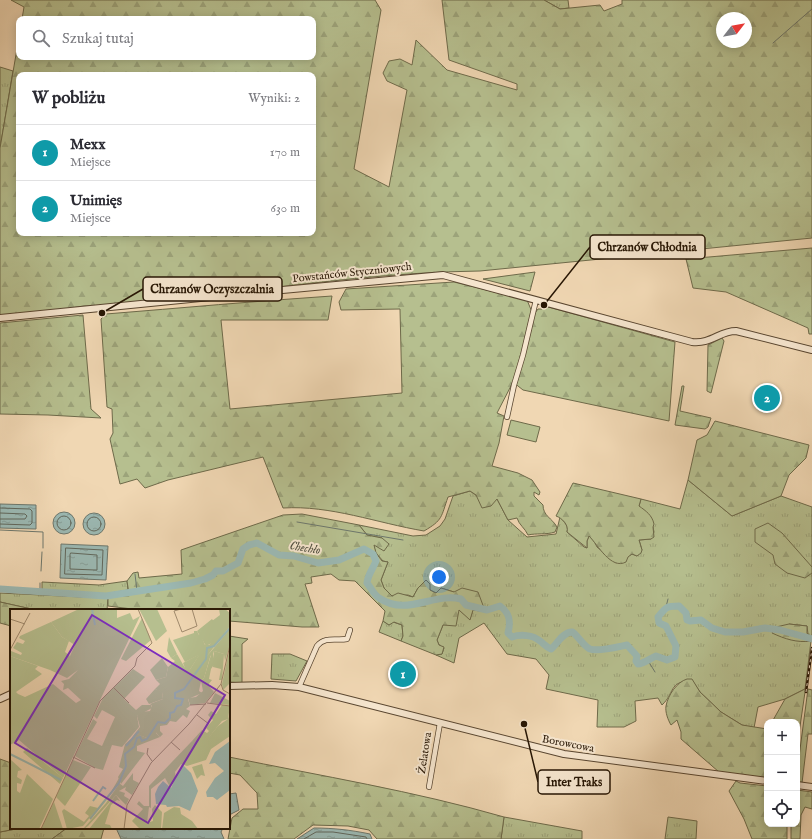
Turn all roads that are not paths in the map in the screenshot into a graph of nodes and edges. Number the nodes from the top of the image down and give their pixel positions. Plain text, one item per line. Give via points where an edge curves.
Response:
1 (536, 300) junction
2 (0, 318) edge
3 (812, 350) edge
4 (507, 417) dead end
5 (350, 630) dead end
6 (230, 686) edge
7 (298, 687) junction
8 (10, 694) edge
9 (0, 699) edge
10 (440, 723) junction
11 (764, 781) edge
12 (800, 786) edge
13 (429, 787) dead end
14 (812, 787) edge

1 - 2 street, Powstańców Styczniowych via 451,276 434,275
1 - 3 street, Powstańców Styczniowych via 692,342 706,342 730,331 736,331
1 - 4 street
5 - 7 street via 347,638 342,640 327,639 320,642
6 - 7 street, Borowcowa
7 - 10 street, Borowcowa
8 - 9 street
10 - 11 street, Borowcowa via 574,756
10 - 13 street, Żelatowa
12 - 14 street

